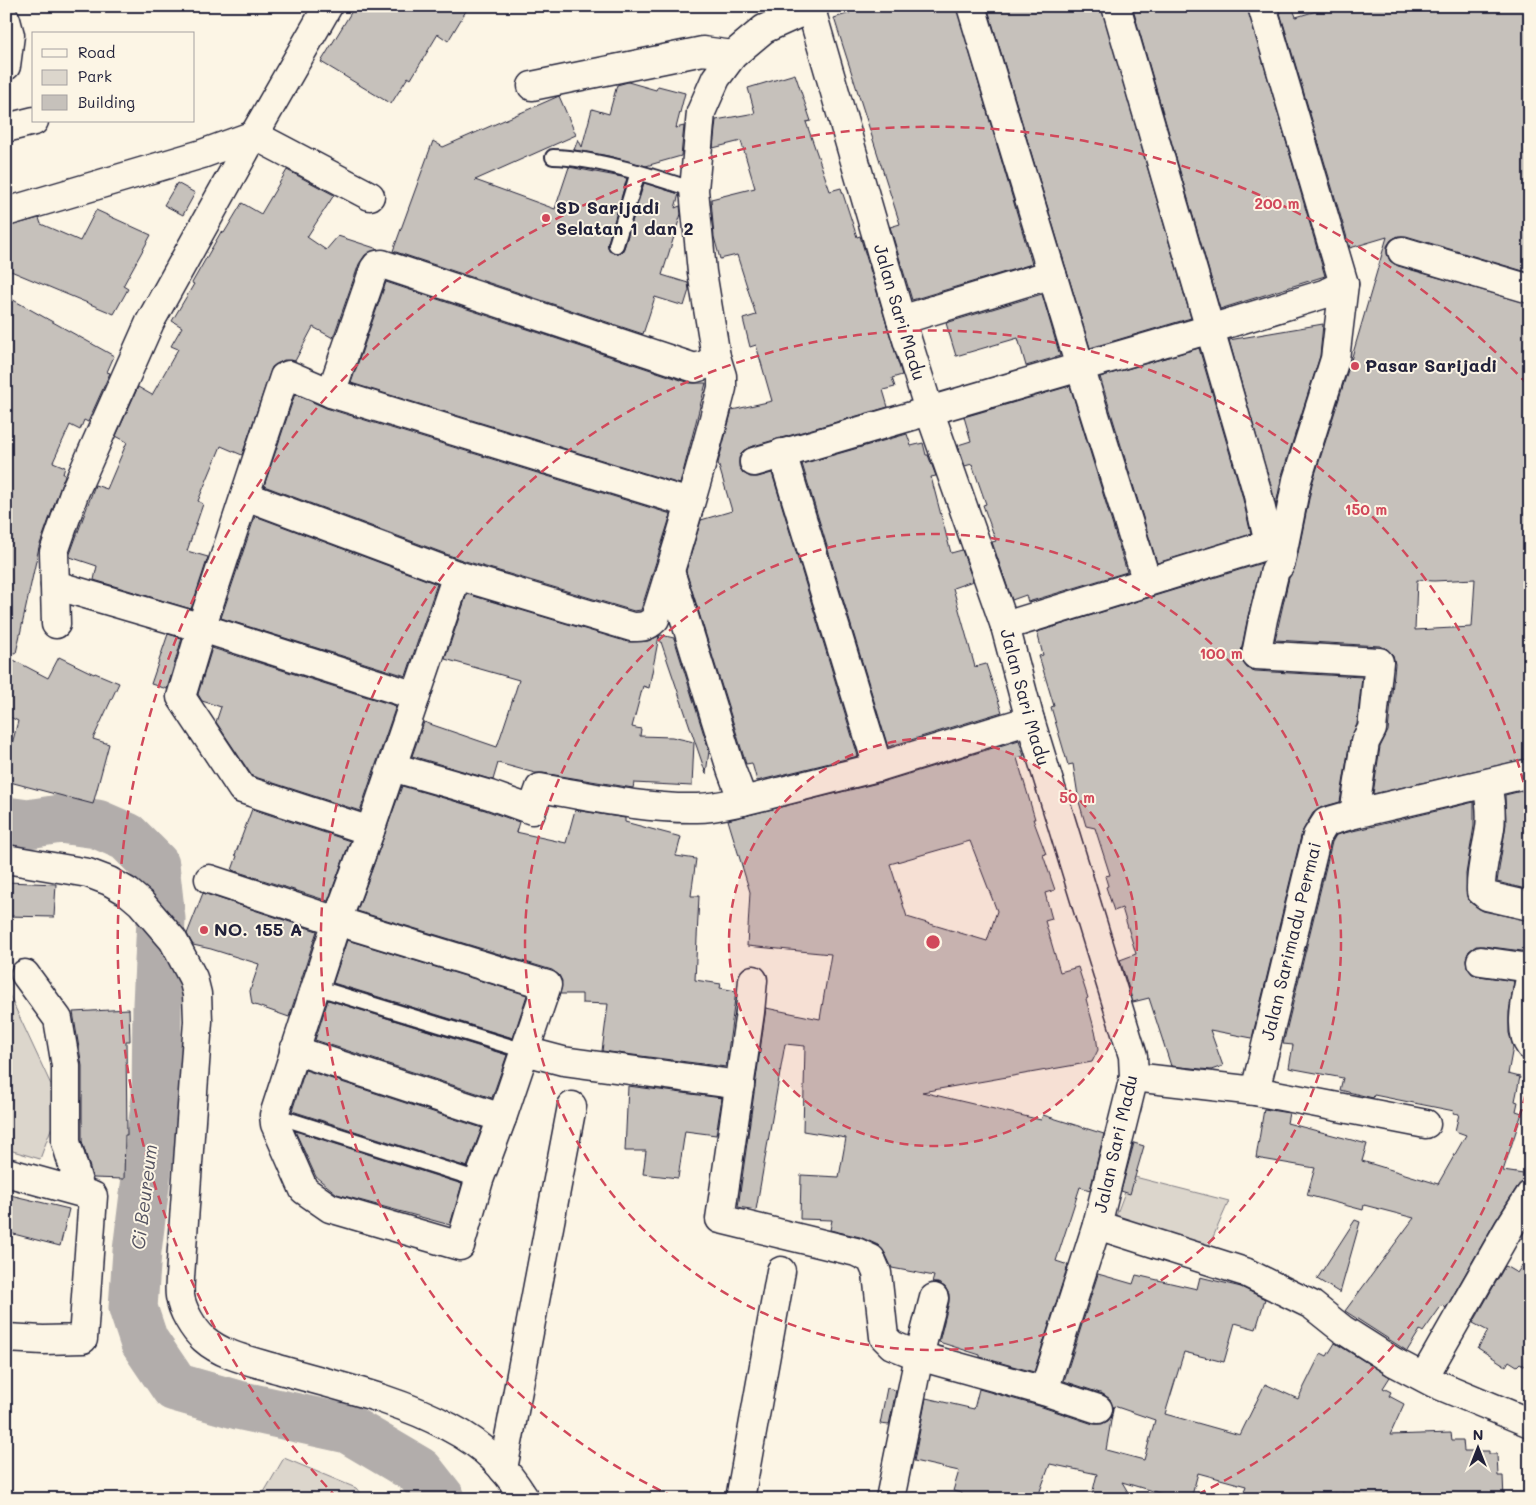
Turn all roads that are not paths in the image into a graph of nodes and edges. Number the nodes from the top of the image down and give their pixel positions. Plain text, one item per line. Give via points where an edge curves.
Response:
1 (328, 6) edge
2 (971, 6) edge
3 (1116, 6) edge
4 (812, 7) edge
5 (1267, 8) edge
6 (6, 20) edge
7 (733, 55) junction
8 (6, 66) edge
9 (532, 86) dead end
10 (32, 122) edge
11 (6, 128) edge
12 (254, 135) junction
13 (553, 157) dead end
14 (638, 172) junction
15 (694, 190) junction
16 (370, 196) dead end
17 (6, 212) edge
18 (616, 245) dead end
19 (1402, 251) dead end
20 (1052, 274) junction
21 (1344, 284) junction
22 (1530, 289) edge
23 (901, 320) junction
24 (1210, 329) junction
25 (716, 357) junction
26 (1080, 367) junction
27 (331, 394) junction
28 (929, 410) junction
29 (782, 452) junction
30 (754, 462) dead end
31 (246, 496) junction
32 (689, 504) junction
33 (670, 571) junction
34 (458, 575) junction
35 (1147, 582) junction
36 (55, 585) junction
37 (56, 624) dead end
38 (1004, 626) junction
39 (202, 628) junction
40 (416, 696) junction
41 (1030, 720) junction
42 (392, 767) junction
43 (878, 767) junction
44 (1530, 773) edge
45 (1487, 784) junction
46 (743, 801) junction
47 (1354, 814) junction
48 (370, 831) junction
49 (6, 859) edge
50 (209, 879) dead end
51 (1530, 906) edge
52 (337, 922) junction
53 (1481, 961) dead end
54 (1530, 968) edge
55 (25, 974) dead end
56 (1530, 978) edge
57 (753, 980) dead end
58 (315, 987) junction
59 (1530, 1046) edge
60 (294, 1050) junction
61 (525, 1051) junction
62 (1134, 1077) junction
63 (740, 1085) junction
64 (1255, 1090) junction
65 (572, 1106) dead end
66 (274, 1115) junction
67 (502, 1118) junction
68 (1426, 1124) dead end
69 (66, 1142) junction
70 (19, 1176) edge
71 (479, 1180) junction
72 (81, 1192) junction
73 (1530, 1196) edge
74 (1097, 1225) junction
75 (782, 1271) dead end
76 (934, 1298) dead end
77 (6, 1338) edge
78 (919, 1356) junction
79 (1424, 1377) junction
80 (1044, 1391) junction
81 (1098, 1409) dead end
82 (1530, 1423) edge
83 (504, 1469) junction
84 (525, 1499) edge
85 (740, 1499) edge
86 (890, 1499) edge

1 - 12 street
2 - 20 street
3 - 24 street
4 - 7 street via 764,29
4 - 23 street, Jalan Sari Madu
5 - 21 street
6 - 8 street via 10,35
7 - 9 street via 703,51
7 - 15 street via 716,78 701,112
10 - 11 street
12 - 16 street
12 - 17 street via 202,154
12 - 36 street via 150,322 75,491 54,552
13 - 14 lane via 568,157
14 - 15 lane
14 - 18 lane
15 - 25 street via 702,272
19 - 22 street
20 - 23 street
20 - 26 street
21 - 24 street via 1324,294
21 - 47 street via 1335,359 1296,480 1280,565 1275,570 1256,655 1379,662 1372,729 1366,742
23 - 28 street, Jalan Sari Madu
24 - 26 street
24 - 35 street via 1260,504 1267,545
25 - 27 street via 705,366 695,368 382,264 374,269
25 - 32 street via 722,388 701,472
26 - 28 street
26 - 35 street
27 - 31 street via 289,374 284,377
27 - 32 street
28 - 29 street
28 - 38 street, Jalan Sari Madu
29 - 30 street
29 - 43 street
31 - 34 street
31 - 39 street
32 - 33 street
33 - 34 street via 655,619 643,628
33 - 46 street via 730,769
34 - 40 street
35 - 38 street
36 - 37 street
36 - 39 street
38 - 41 street, Jalan Sari Madu
39 - 40 street
39 - 48 street via 181,697 242,789
40 - 42 street
41 - 43 street
41 - 62 street, Jalan Sari Madu via 1132,1056
42 - 46 street via 532,810 540,788 671,807 698,808
42 - 48 street
43 - 46 street
44 - 45 street, Jalan Sarimadu Permai
45 - 47 street, Jalan Sarimadu Permai
45 - 51 street via 1490,827 1480,880 1481,891 1487,896
47 - 64 street, Jalan Sarimadu Permai via 1326,822 1317,836
48 - 52 street
49 - 83 street via 88,873 128,892 141,902 173,940 193,978 198,1021 180,1298 202,1338 238,1357 423,1414 488,1452
50 - 52 street
52 - 58 street
52 - 61 street via 547,986
53 - 54 street
55 - 69 street via 58,1019 66,1066
56 - 59 street via 1524,1031
57 - 63 street
58 - 60 street
58 - 61 lane
60 - 66 street
60 - 67 street
61 - 63 street via 563,1061
61 - 67 street
62 - 64 street
62 - 74 street, Jalan Sari Madu
63 - 78 street via 720,1219 856,1252 871,1259 878,1273 884,1337 892,1345
64 - 68 street
65 - 83 street
66 - 71 lane
66 - 71 street via 304,1190 330,1208 460,1246
67 - 71 street
69 - 70 street
69 - 72 street
70 - 72 street
72 - 77 street via 93,1196 82,1339
73 - 79 street
74 - 79 street via 1245,1272 1312,1305 1342,1329
74 - 80 street, Jalan Sari Madu
75 - 85 street
76 - 78 street
78 - 80 street
78 - 86 street
79 - 82 street
80 - 81 street
83 - 84 street

